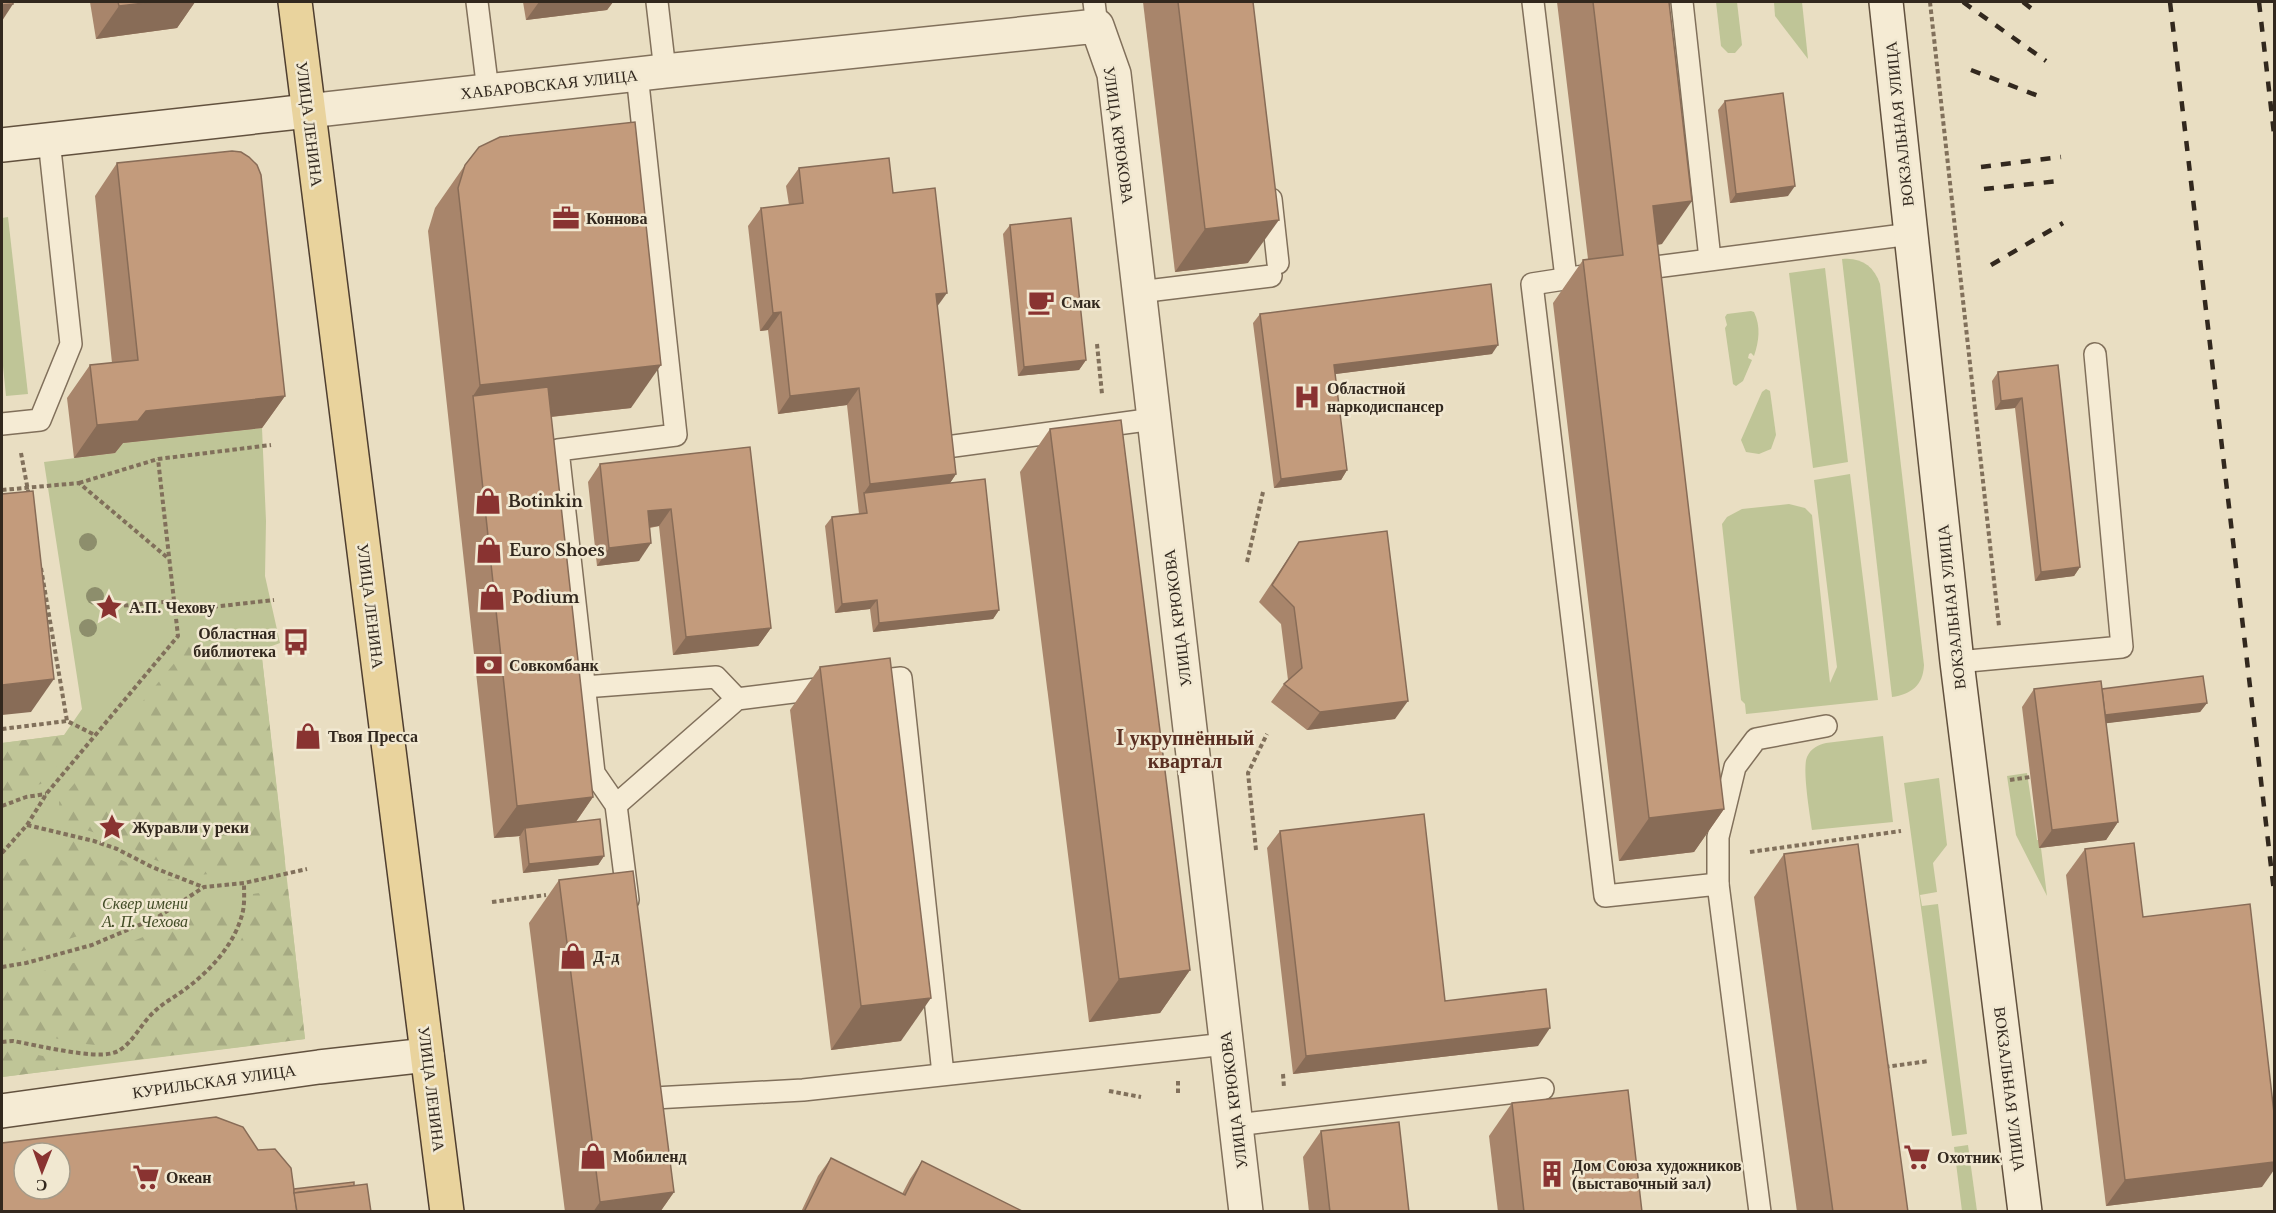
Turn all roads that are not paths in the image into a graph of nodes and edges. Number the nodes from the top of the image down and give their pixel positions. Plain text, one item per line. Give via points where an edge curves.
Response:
1 (295, 2) edge
2 (477, 2) edge
3 (657, 2) edge
4 (1533, 2) edge
5 (1682, 2) edge
6 (1886, 2) edge
7 (1096, 14) edge
8 (651, 72) junction
9 (488, 90) junction
10 (308, 111) junction
11 (49, 140) junction
12 (2, 146) edge
13 (1269, 180) edge
14 (1911, 234) junction
15 (1710, 259) junction
16 (1625, 270) edge
17 (1590, 275) edge
18 (1566, 278) junction
19 (1139, 292) junction
20 (2095, 354) dead end
21 (1154, 419) junction
22 (9, 423) edge
23 (939, 448) edge
24 (1957, 662) junction
25 (584, 687) junction
26 (737, 699) junction
27 (1826, 726) dead end
28 (616, 805) junction
29 (626, 884) junction
30 (1718, 884) junction
31 (603, 887) edge
32 (631, 918) edge
33 (1226, 1044) junction
34 (427, 1055) junction
35 (943, 1074) junction
36 (651, 1076) edge
37 (1543, 1089) dead end
38 (654, 1098) junction
39 (2, 1111) edge
40 (656, 1120) edge
41 (1236, 1125) junction
42 (447, 1212) edge
43 (1246, 1212) edge
44 (1760, 1212) edge
45 (2025, 1212) edge

1 - 10 main road, УЛИЦА ЛЕНИНА
2 - 9 lane
3 - 8 lane
4 - 18 lane
5 - 15 lane
6 - 14 street, ВОКЗАЛЬНАЯ УЛИЦА
7 - 8 street, ХАБАРОВСКАЯ УЛИЦА
7 - 19 street, УЛИЦА КРЮКОВА via 1113,74
8 - 9 street, ХАБАРОВСКАЯ УЛИЦА
8 - 25 lane via 676,435 558,450
9 - 10 street, ХАБАРОВСКАЯ УЛИЦА
10 - 11 street, ХАБАРОВСКАЯ УЛИЦА
10 - 34 main road, УЛИЦА ЛЕНИНА
11 - 12 street, ХАБАРОВСКАЯ УЛИЦА
11 - 22 lane via 71,344 40,420
13 - 19 lane via 1275,270
14 - 15 lane
14 - 24 street, ВОКЗАЛЬНАЯ УЛИЦА
15 - 16 lane
17 - 18 lane
18 - 30 lane via 1532,284 1605,896
19 - 21 street, УЛИЦА КРЮКОВА
20 - 24 lane via 2122,646
21 - 23 lane
21 - 33 street, УЛИЦА КРЮКОВА
24 - 45 street, ВОКЗАЛЬНАЯ УЛИЦА
25 - 26 lane via 716,677
25 - 28 lane via 594,773
26 - 28 lane
26 - 35 lane via 901,678
27 - 30 lane via 1756,740 1735,767 1718,837
28 - 29 lane
29 - 31 lane
29 - 32 lane
30 - 44 lane
33 - 35 lane
33 - 41 street, УЛИЦА КРЮКОВА
34 - 39 street, КУРИЛЬСКАЯ УЛИЦА
34 - 42 main road, УЛИЦА ЛЕНИНА
35 - 38 lane via 803,1090
36 - 38 lane
37 - 41 lane
38 - 40 lane
41 - 43 street, УЛИЦА КРЮКОВА

